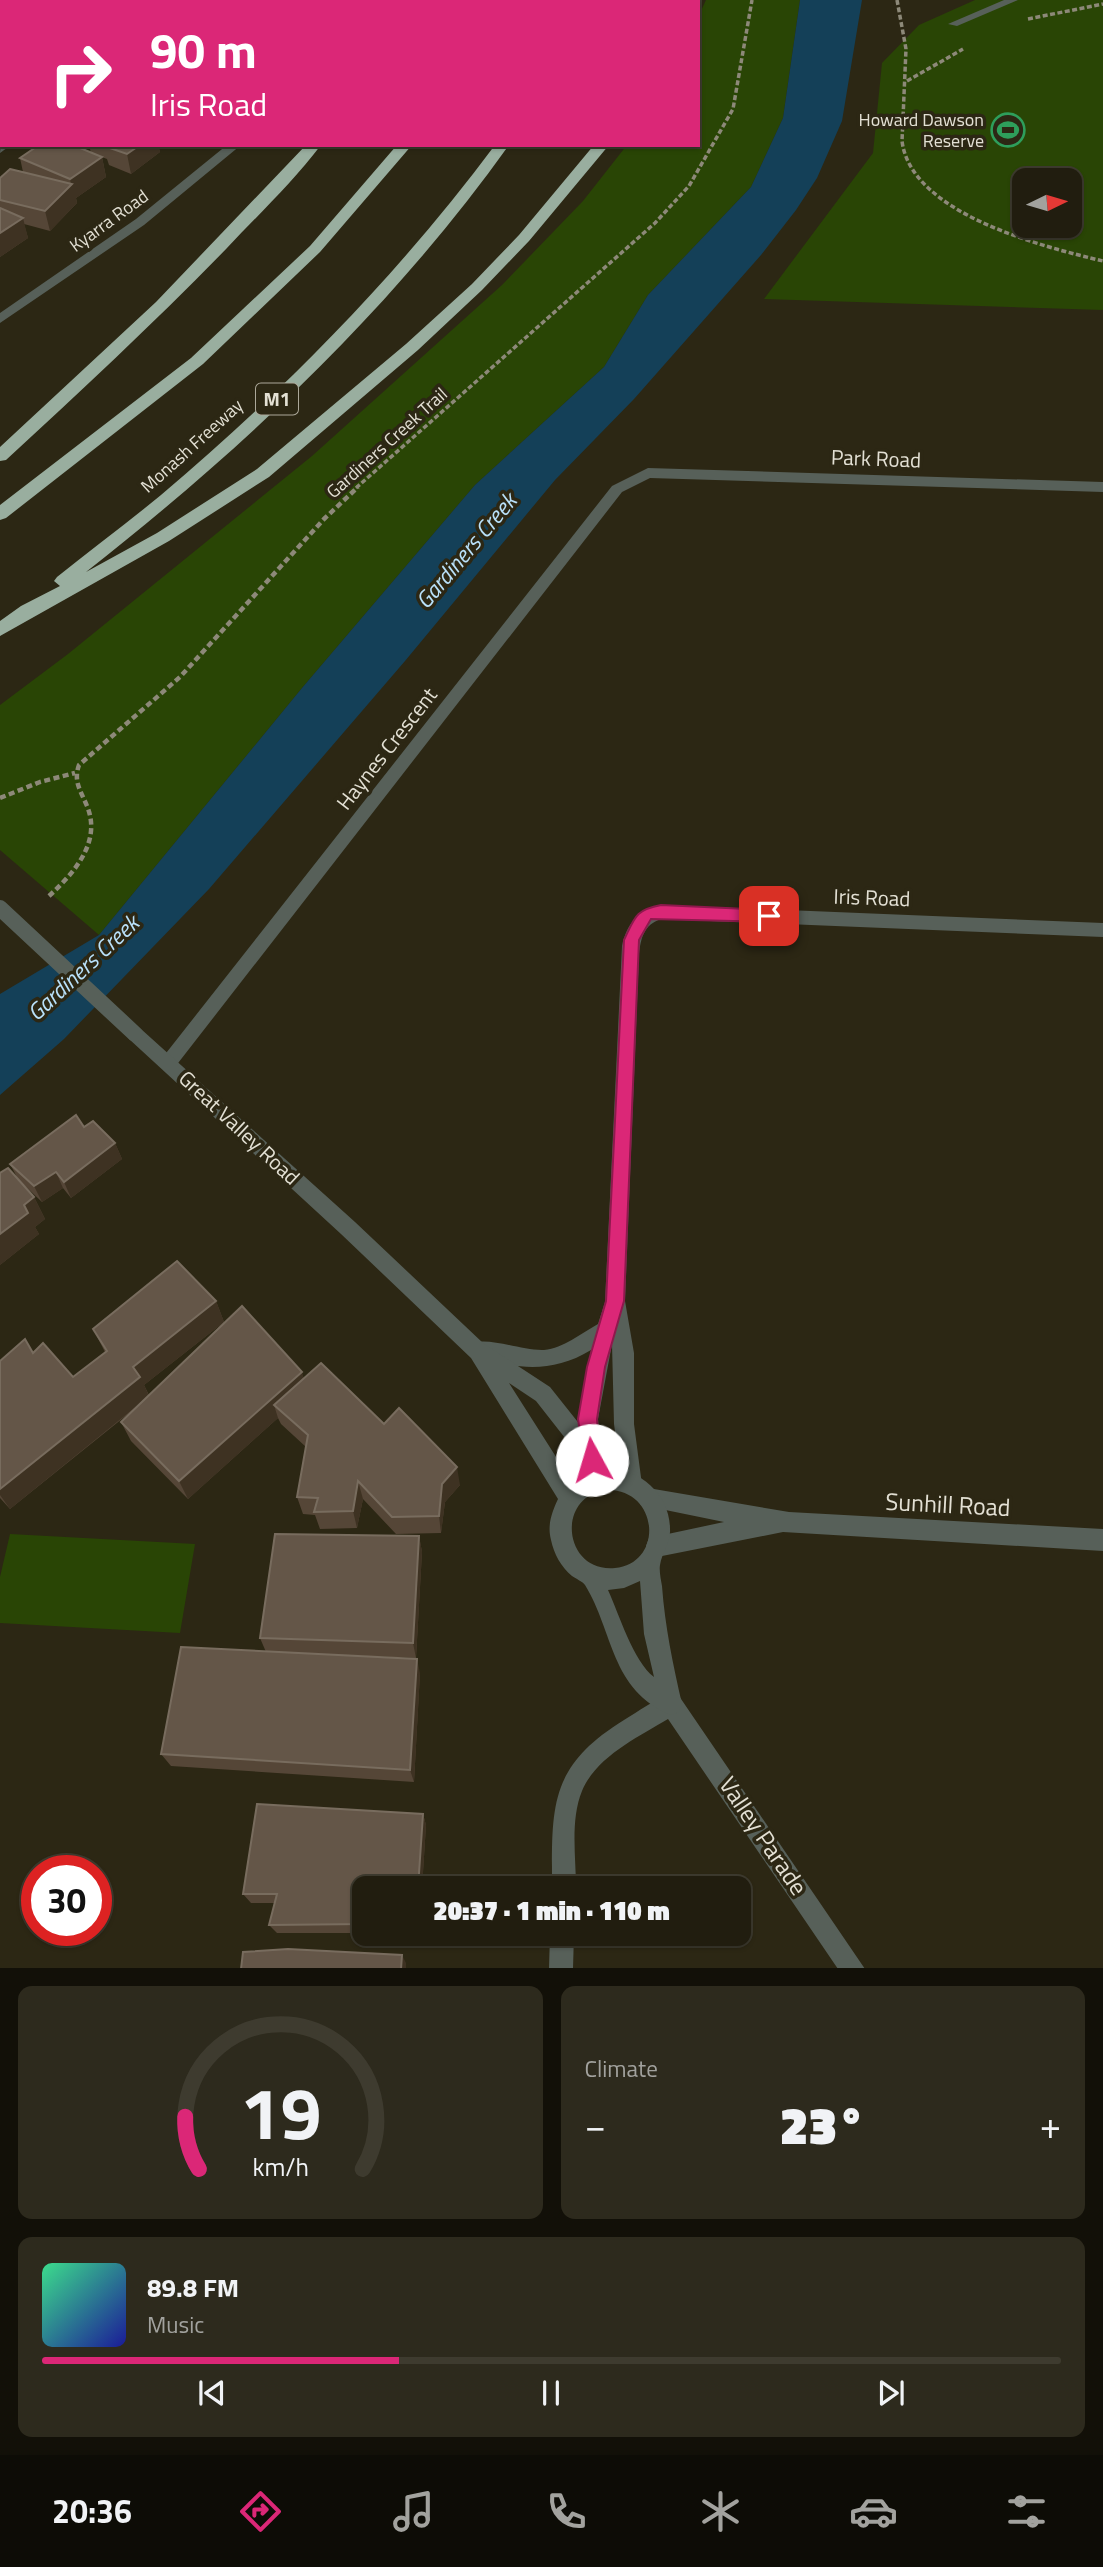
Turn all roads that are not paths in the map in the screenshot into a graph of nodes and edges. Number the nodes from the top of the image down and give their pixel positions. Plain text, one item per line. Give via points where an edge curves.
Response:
1 (1013, 0) edge
2 (953, 23) dead end
3 (233, 147) edge
4 (312, 147) edge
5 (403, 147) edge
6 (501, 147) edge
7 (600, 147) edge
8 (0, 319) edge
9 (0, 456) edge
10 (648, 473) joint
11 (1103, 487) edge
12 (0, 514) edge
13 (17, 618) junction
14 (0, 630) edge
15 (0, 908) edge
16 (1103, 930) edge
17 (169, 1062) junction
18 (615, 1301) junction
19 (605, 1331) junction
20 (476, 1350) junction
21 (591, 1482) junction
22 (640, 1492) junction
23 (570, 1498) junction
24 (789, 1523) junction
25 (1103, 1540) edge
26 (653, 1554) junction
27 (591, 1575) junction
28 (671, 1704) junction
29 (564, 1876) edge
30 (562, 1946) edge
31 (561, 1968) edge
32 (852, 1968) edge

1 - 2 street
3 - 8 street, Kyarra Road via 140,222
4 - 9 highway via 149,317
5 - 12 highway via 315,249 198,361
6 - 13 highway, Monash Freeway / M1 via 400,272 291,386 182,486
7 - 13 highway via 477,287 263,473 163,537
10 - 11 street, Park Road
10 - 17 street, Haynes Crescent via 617,489
13 - 14 highway, Monash Freeway / M1
15 - 17 street, Great Valley Road, bridge
16 - 18 street, Iris Road via 647,914 631,940
17 - 20 street, Great Valley Road
18 - 19 street
18 - 22 street via 624,1353 624,1424
19 - 20 street via 565,1354 546,1359 516,1359
19 - 21 street via 588,1419
20 - 21 street, Great Valley Road via 542,1394 564,1419 574,1433
20 - 23 street, Great Valley Road
21 - 22 street via 611,1479
21 - 23 street
22 - 24 street, Sunhill Road
22 - 26 street via 659,1520
23 - 27 street via 559,1526 561,1541 567,1556
24 - 25 street, Sunhill Road
24 - 26 street, Sunhill Road via 700,1535
26 - 27 street via 637,1572 622,1578 606,1580
26 - 28 street, Valley Parade via 655,1634
27 - 28 street, Valley Parade via 639,1680
28 - 29 street via 607,1746 579,1772 566,1811
28 - 32 street, Valley Parade
30 - 31 street

